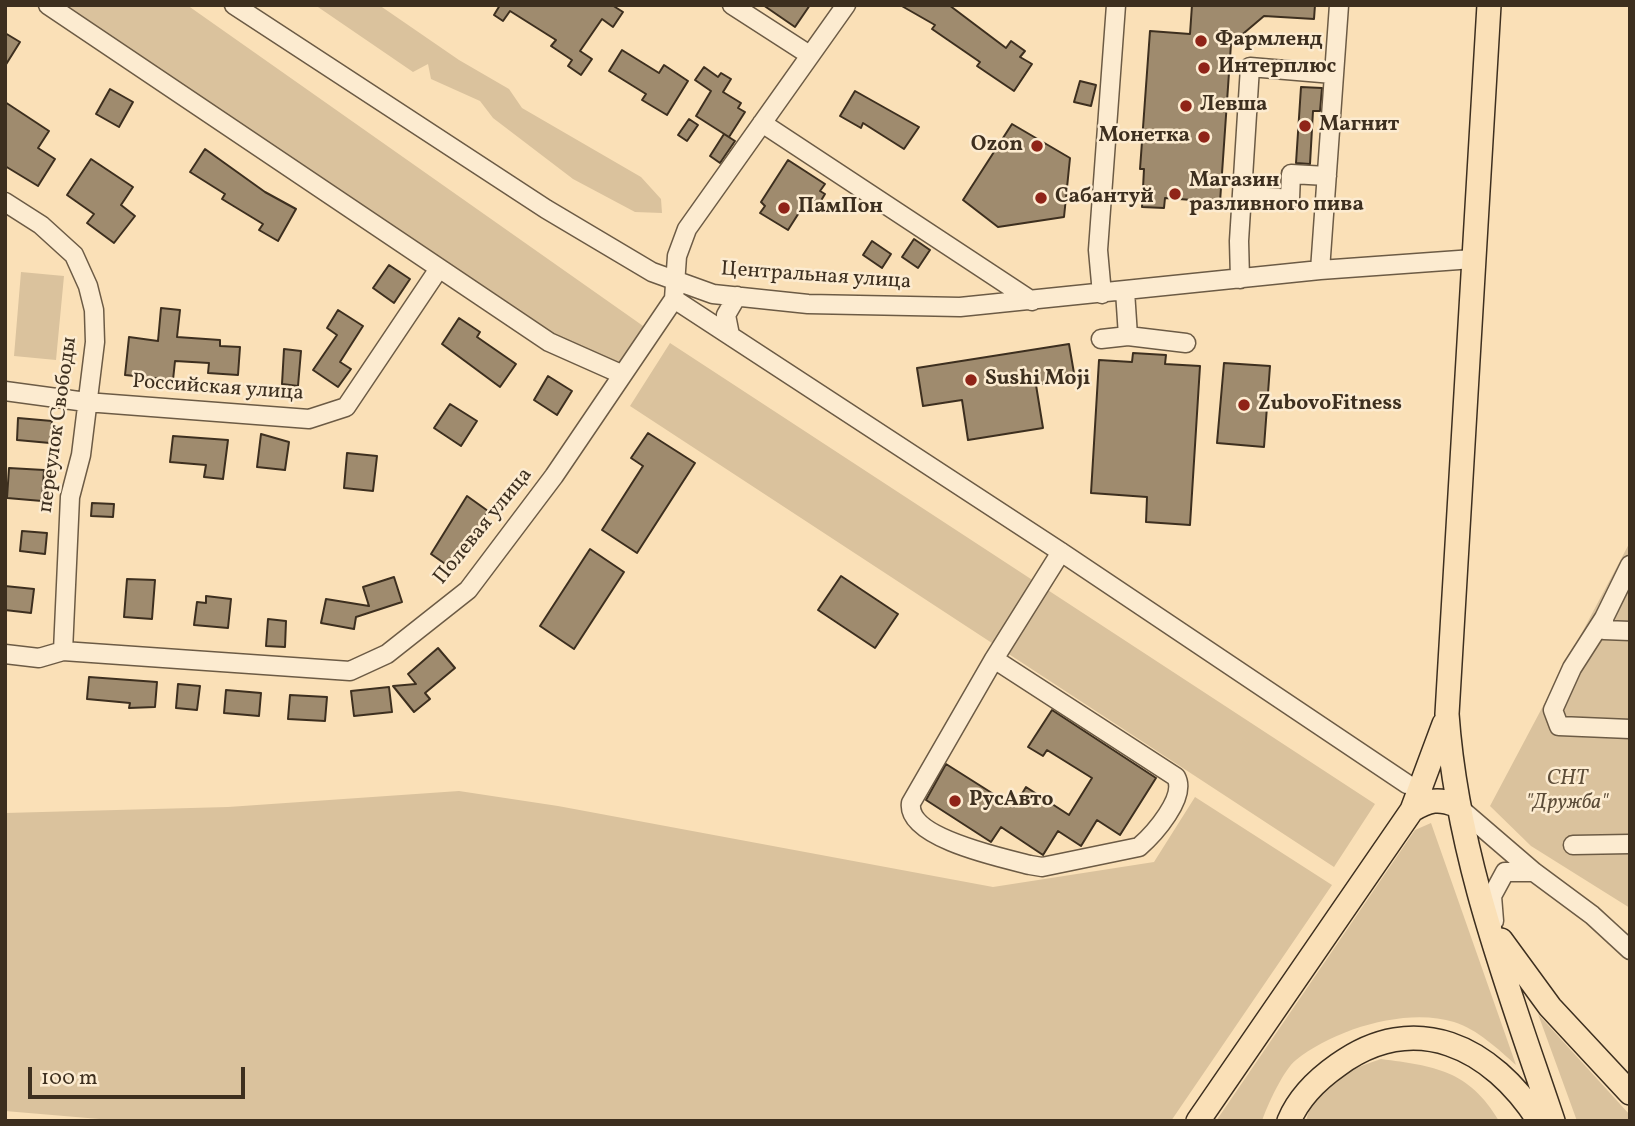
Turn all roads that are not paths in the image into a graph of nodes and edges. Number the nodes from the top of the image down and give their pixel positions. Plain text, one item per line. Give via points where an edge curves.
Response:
1 (48, 5) edge
2 (234, 5) edge
3 (732, 5) edge
4 (846, 5) edge
5 (1116, 5) edge
6 (1339, 5) edge
7 (1489, 5) edge
8 (808, 54) junction
9 (1333, 74) junction
10 (762, 123) junction
11 (1327, 176) junction
12 (1242, 195) junction
13 (5, 202) edge
14 (1474, 259) junction
15 (438, 270) junction
16 (1320, 270) junction
17 (1240, 279) junction
18 (675, 291) junction
19 (1125, 291) junction
20 (1102, 294) junction
21 (737, 296) junction
22 (1032, 300) junction
23 (730, 335) junction
24 (1128, 337) junction
25 (1101, 339) dead end
26 (1186, 342) dead end
27 (621, 374) junction
28 (5, 391) edge
29 (86, 402) junction
30 (1061, 552) junction
31 (1630, 565) edge
32 (1604, 618) junction
33 (1630, 631) edge
34 (63, 651) junction
35 (5, 654) edge
36 (994, 659) junction
37 (1447, 714) junction
38 (1630, 729) edge
39 (1407, 784) dead end
40 (1456, 805) junction
41 (1412, 810) junction
42 (1630, 844) edge
43 (1573, 845) dead end
44 (1534, 872) junction
45 (1478, 898) junction
46 (1494, 928) junction
47 (1630, 950) edge
48 (1630, 1093) edge
49 (1198, 1121) edge
50 (1289, 1121) edge
51 (1539, 1121) edge
52 (1553, 1121) edge

1 - 15 street
2 - 18 street, Центральная улица
3 - 8 street
4 - 8 street
5 - 20 street via 1098,250
6 - 9 street
7 - 14 main road
8 - 10 street
9 - 11 street
9 - 12 street via 1250,67
10 - 18 street via 687,229 677,256
10 - 22 street
11 - 12 street via 1291,174 1290,199
11 - 16 street
12 - 17 street
13 - 29 street, переулок Свободы via 41,225 74,255 86,279 94,310 95,342
14 - 16 street, Центральная улица
14 - 37 main road
15 - 27 street via 549,342
15 - 29 street, Российская улица via 346,407 309,419
16 - 17 street, Центральная улица
17 - 19 street, Центральная улица
18 - 21 street, Центральная улица
18 - 23 street
18 - 27 street, Полевая улица
19 - 20 street, Центральная улица
19 - 24 street
20 - 22 street, Центральная улица
21 - 22 street, Центральная улица via 900,308
21 - 23 street via 726,315
23 - 30 street
24 - 25 street
24 - 26 street
27 - 34 street, Полевая улица via 554,476 468,590 387,654 350,671
28 - 29 street, Российская улица
29 - 34 street, переулок Свободы via 81,455 70,497
30 - 36 street
30 - 39 street
31 - 32 street
32 - 33 street via 1604,630
32 - 38 street via 1572,668 1553,710 1559,726
34 - 35 street, Полевая улица via 38,658
36 - 36 street via 1176,777 1177,796 1139,847 1042,867 955,844 912,816 911,803
37 - 40 main road
37 - 41 main road
40 - 41 main road via 1429,800
40 - 44 street
40 - 45 main road
41 - 49 main road
42 - 43 street
44 - 46 street via 1504,872 1492,896
44 - 47 street
45 - 46 main road
45 - 52 main road
46 - 48 main road via 1528,980
50 - 51 main road via 1308,1091 1342,1062 1380,1043 1410,1036 1445,1041 1478,1058 1508,1083

